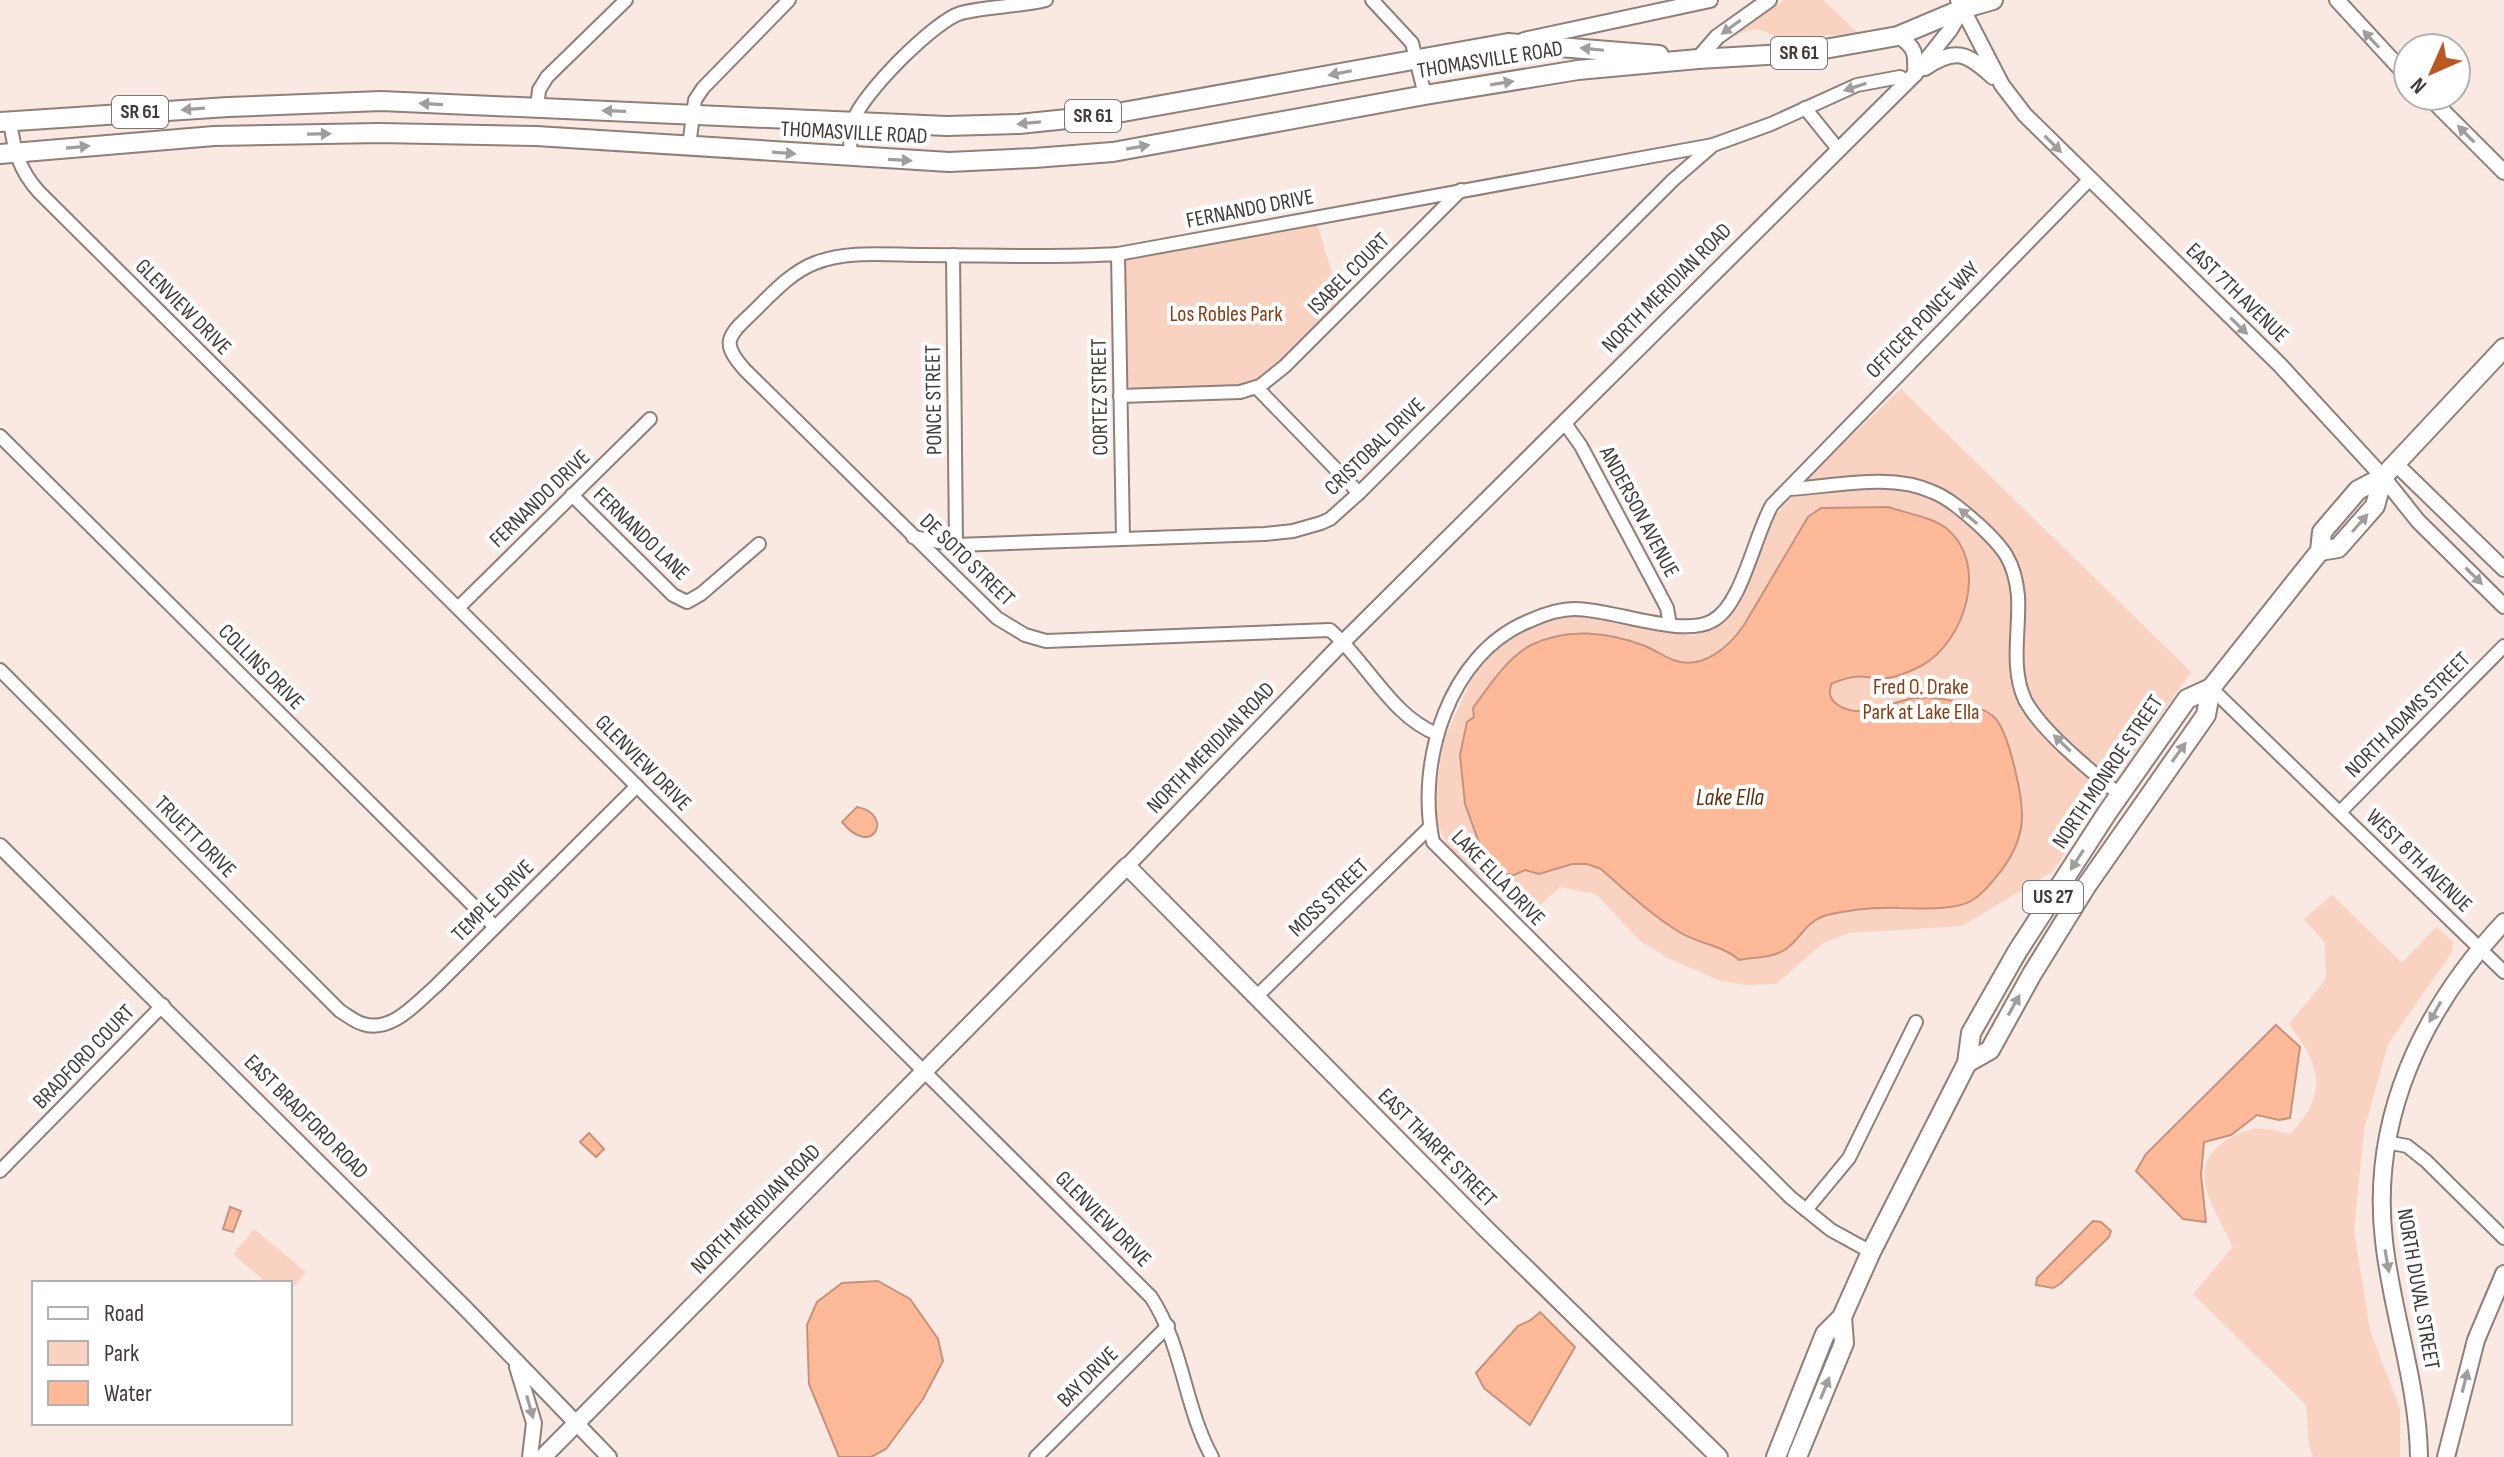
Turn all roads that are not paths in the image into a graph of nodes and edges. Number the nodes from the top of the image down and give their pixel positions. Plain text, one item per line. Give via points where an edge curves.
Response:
1 (626, 0) edge
2 (789, 0) edge
3 (1046, 0) edge
4 (1372, 0) edge
5 (1710, 0) edge
6 (1769, 0) edge
7 (1993, 0) edge
8 (2337, 0) edge
9 (1965, 3) edge
10 (1898, 36) junction
11 (1508, 43) junction
12 (1417, 59) junction
13 (1698, 59) junction
14 (2392, 60) edge
15 (1911, 78) junction
16 (2002, 85) junction
17 (1425, 95) junction
18 (1222, 96) junction
19 (381, 101) junction
20 (509, 107) junction
21 (537, 108) junction
22 (1805, 108) junction
23 (155, 112) junction
24 (2444, 112) edge
25 (692, 113) junction
26 (5, 122) edge
27 (852, 123) junction
28 (1232, 131) junction
29 (379, 133) junction
30 (511, 136) junction
31 (156, 140) junction
32 (1713, 145) junction
33 (689, 146) junction
34 (1838, 149) junction
35 (7, 153) edge
36 (850, 157) junction
37 (2504, 172) edge
38 (2089, 180) junction
39 (1461, 190) junction
40 (1118, 254) junction
41 (953, 255) junction
42 (728, 346) joint
43 (2504, 348) edge
44 (1257, 388) junction
45 (1120, 396) junction
46 (650, 419) dead end
47 (1564, 422) junction
48 (0, 436) edge
49 (2389, 470) junction
50 (1788, 489) junction
51 (1359, 493) junction
52 (572, 495) junction
53 (2459, 528) junction
54 (913, 537) junction
55 (1123, 539) junction
56 (759, 544) dead end
57 (956, 545) junction
58 (2442, 545) junction
59 (2504, 569) edge
60 (2504, 606) edge
61 (458, 608) junction
62 (1670, 625) junction
63 (1343, 642) junction
64 (2504, 646) edge
65 (0, 670) edge
66 (2211, 688) junction
67 (1437, 734) junction
68 (637, 786) junction
69 (2120, 795) junction
70 (2136, 812) junction
71 (2340, 812) junction
72 (1430, 827) junction
73 (0, 846) edge
74 (1127, 866) junction
75 (2504, 922) edge
76 (495, 927) junction
77 (2480, 948) junction
78 (2502, 965) edge
79 (1256, 997) junction
80 (163, 1005) junction
81 (1916, 1022) dead end
82 (366, 1025) joint
83 (1967, 1063) junction
84 (924, 1070) junction
85 (2386, 1142) junction
86 (0, 1171) edge
87 (1806, 1210) junction
88 (2504, 1238) edge
89 (1871, 1252) junction
90 (2504, 1274) edge
91 (1842, 1317) junction
92 (1168, 1326) junction
93 (514, 1359) junction
94 (576, 1425) junction
95 (530, 1457) edge
96 (543, 1457) edge
97 (609, 1457) edge
98 (1036, 1457) edge
99 (1212, 1457) edge
100 (1719, 1457) edge
101 (1776, 1457) edge
102 (1797, 1457) edge
103 (2419, 1457) edge
104 (2446, 1457) edge

1 - 21 street via 547,77
2 - 25 street via 710,78
3 - 27 street via 949,18 871,89
4 - 12 street via 1404,31
5 - 11 street
6 -> 13 street via 1717,37
7 - 9 main road, THOMASVILLE ROAD / SR 61
14 -> 8 street
9 - 10 main road, THOMASVILLE ROAD / SR 61
9 - 15 street, NORTH MERIDIAN ROAD
9 - 16 street, EAST 7TH AVENUE
10 - 13 main road, THOMASVILLE ROAD / SR 61 via 1802,53
10 - 15 street via 1916,52
11 - 12 main road, THOMASVILLE ROAD / SR 61
13 -> 11 main road, THOMASVILLE ROAD / SR 61
12 - 17 street
12 -> 18 main road, THOMASVILLE ROAD / SR 61
17 -> 13 main road, THOMASVILLE ROAD / SR 61 via 1578,70
15 - 16 street, NORTH MERIDIAN ROAD via 1939,58 1957,53 1974,59
15 -> 22 street, FERNANDO DRIVE via 1857,85
15 - 34 street, NORTH MERIDIAN ROAD
16 -> 38 street, EAST 7TH AVENUE
17 - 28 main road, THOMASVILLE ROAD / SR 61
18 -> 27 main road, THOMASVILLE ROAD / SR 61 via 1019,124
18 - 28 main road
20 -> 19 main road, THOMASVILLE ROAD / SR 61
19 -> 23 main road, THOMASVILLE ROAD / SR 61
19 - 29 main road
20 - 21 main road, THOMASVILLE ROAD / SR 61
20 - 30 main road
25 -> 21 main road, THOMASVILLE ROAD / SR 61
22 - 32 street, FERNANDO DRIVE
22 - 34 street
23 - 26 main road, THOMASVILLE ROAD / SR 61
23 - 31 main road
37 -> 24 street
25 - 27 main road, THOMASVILLE ROAD / SR 61
25 - 33 street
26 - 35 street, GLENVIEW DRIVE
27 - 36 street
36 -> 28 main road, THOMASVILLE ROAD / SR 61 via 949,162 1034,158 1113,152
29 - 30 main road, THOMASVILLE ROAD / SR 61
31 -> 29 main road, THOMASVILLE ROAD / SR 61
30 - 33 main road, THOMASVILLE ROAD / SR 61
35 -> 31 main road, THOMASVILLE ROAD / SR 61
32 - 39 street, FERNANDO DRIVE
32 - 51 street, CRISTOBAL DRIVE
33 -> 36 main road, THOMASVILLE ROAD / SR 61
34 - 47 street, NORTH MERIDIAN ROAD
35 - 61 street, GLENVIEW DRIVE via 39,192
38 -> 49 street, EAST 7TH AVENUE
38 - 50 street, OFFICER PONCE WAY
39 - 40 street, FERNANDO DRIVE
39 - 44 street, ISABEL COURT
40 - 41 street, FERNANDO DRIVE
40 - 45 street, CORTEZ STREET
41 - 42 street, FERNANDO DRIVE via 866,254 815,263 790,277 742,323
41 - 57 street, PONCE STREET
42 - 54 street, DE SOTO STREET via 745,370
43 - 49 main road, NORTH MONROE STREET / US 27
44 - 45 street
44 - 51 street
45 - 55 street, CORTEZ STREET
46 - 52 street, FERNANDO DRIVE
47 - 62 street, ANDERSON AVENUE via 1667,608
47 - 63 street, NORTH MERIDIAN ROAD
48 - 76 street, COLLINS DRIVE
49 - 53 street, EAST 7TH AVENUE
49 - 58 street, EAST 7TH AVENUE
49 - 66 main road, NORTH MONROE STREET / US 27 via 2358,490 2322,532 2320,551
50 - 62 street, LAKE ELLA DRIVE via 1764,520 1730,606 1700,626
69 -> 50 street via 2042,724 2024,697 2017,667 2014,572 1995,540 1945,497 1915,485
51 - 55 street, CRISTOBAL DRIVE via 1330,519 1293,531
52 - 56 street, FERNANDO LANE via 673,595 687,602
52 - 61 street, FERNANDO DRIVE
53 - 58 street
53 - 59 street, EAST 7TH AVENUE
54 - 57 street, CRISTOBAL DRIVE
54 - 63 street, DE SOTO STREET via 997,618 1046,641 1330,630
55 - 57 street, CRISTOBAL DRIVE
58 -> 60 street, EAST 7TH AVENUE
61 - 68 street, GLENVIEW DRIVE
62 - 67 street, LAKE ELLA DRIVE via 1574,609 1514,627 1475,660
63 - 67 street via 1412,720
63 - 74 street, NORTH MERIDIAN ROAD
64 - 71 street, NORTH ADAMS STREET
65 - 82 street, TRUETT DRIVE via 340,1011
66 - 69 main road, NORTH MONROE STREET / US 27 via 2187,699
70 -> 66 main road, NORTH MONROE STREET / US 27 via 2206,715
66 - 71 street, WEST 8TH AVENUE
67 - 72 street, LAKE ELLA DRIVE via 1427,793
68 - 76 street, TEMPLE DRIVE
68 - 84 street, GLENVIEW DRIVE
69 - 70 main road
69 -> 83 main road, NORTH MONROE STREET / US 27 via 1989,1000 1971,1033
83 -> 70 main road, NORTH MONROE STREET / US 27 via 1990,1050
71 - 77 street, WEST 8TH AVENUE
72 - 79 street, MOSS STREET
72 - 87 street, LAKE ELLA DRIVE via 1433,842 1450,861
73 - 80 street, EAST BRADFORD ROAD
74 - 79 main road, EAST THARPE STREET
74 - 84 main road, NORTH MERIDIAN ROAD
75 - 77 main road, NORTH DUVAL STREET
76 - 82 street, TEMPLE DRIVE via 401,1016 387,1024
77 - 78 street, WEST 8TH AVENUE
77 -> 85 main road, NORTH DUVAL STREET via 2413,1052
79 - 100 main road, EAST THARPE STREET
80 - 86 street, BRADFORD COURT
80 - 93 street, EAST BRADFORD ROAD
81 - 87 street via 1849,1158
83 - 89 main road, NORTH MONROE STREET / US 27
84 - 92 street, GLENVIEW DRIVE via 1123,1266
84 - 94 main road, NORTH MERIDIAN ROAD
85 - 88 street via 2407,1146 2426,1161
85 -> 103 main road, NORTH DUVAL STREET via 2381,1179 2384,1243 2417,1414
87 - 89 street, LAKE ELLA DRIVE
89 - 91 main road, NORTH MONROE STREET / US 27
104 -> 90 main road via 2476,1340
91 - 101 main road, NORTH MONROE STREET / US 27 via 1825,1334
102 -> 91 main road, NORTH MONROE STREET / US 27 via 1844,1343
92 - 98 street, BAY DRIVE
92 - 99 street, GLENVIEW DRIVE via 1192,1411
93 - 94 street, EAST BRADFORD ROAD
93 -> 95 street via 534,1423
94 - 96 main road, NORTH MERIDIAN ROAD
94 - 97 street, EAST BRADFORD ROAD

